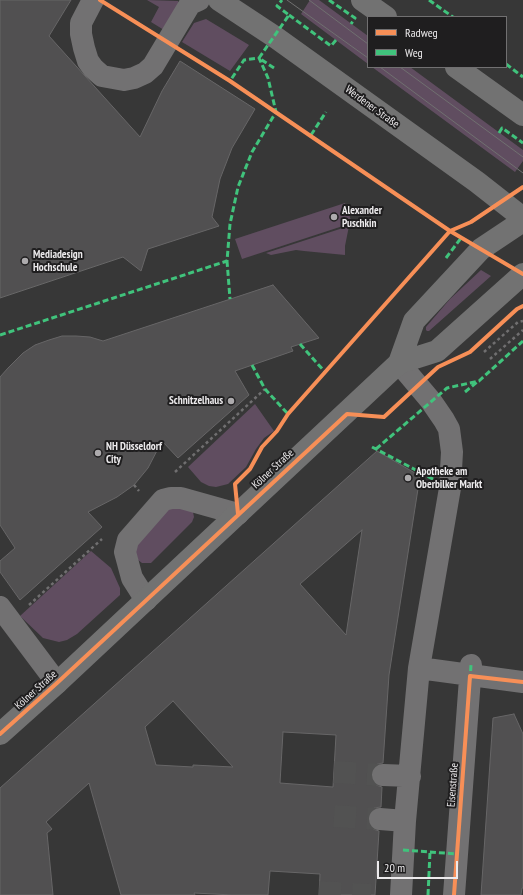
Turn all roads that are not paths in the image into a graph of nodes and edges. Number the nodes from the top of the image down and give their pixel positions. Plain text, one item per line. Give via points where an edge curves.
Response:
1 (94, 0) edge
2 (199, 0) edge
3 (219, 0) edge
4 (362, 0) edge
5 (385, 16) edge
6 (457, 68) edge
7 (523, 115) edge
8 (523, 218) edge
9 (523, 221) edge
10 (523, 274) edge
11 (400, 363) junction
12 (238, 514) junction
13 (146, 600) junction
14 (0, 607) edge
15 (419, 668) junction
16 (471, 670) junction
17 (523, 682) edge
18 (57, 683) junction
19 (0, 734) edge
20 (383, 775) tunnel mouth
21 (410, 776) junction
22 (380, 819) tunnel mouth
23 (405, 822) junction
24 (401, 895) edge
25 (454, 895) edge

1 - 2 street via 82,23 81,34 88,61 102,76 124,80 145,73 153,66 190,4
3 - 8 main road, Werdener Straße via 275,37
4 - 5 main road
6 - 7 main road
9 - 11 main road, Kölner Straße via 481,250 414,321
10 - 11 main road, Kölner Straße via 437,351
11 - 12 main road, Kölner Straße
11 - 15 street via 444,420 449,429 452,452 450,488
12 - 13 main road, Kölner Straße
12 - 13 street via 181,498 163,500 128,540 125,552 132,578
13 - 18 main road, Kölner Straße
14 - 18 street
15 - 16 street
15 - 21 street
16 - 17 street
16 - 25 street, Eisenstraße
18 - 19 main road, Kölner Straße
20 - 21 street
21 - 23 street
22 - 23 street
23 - 24 street

